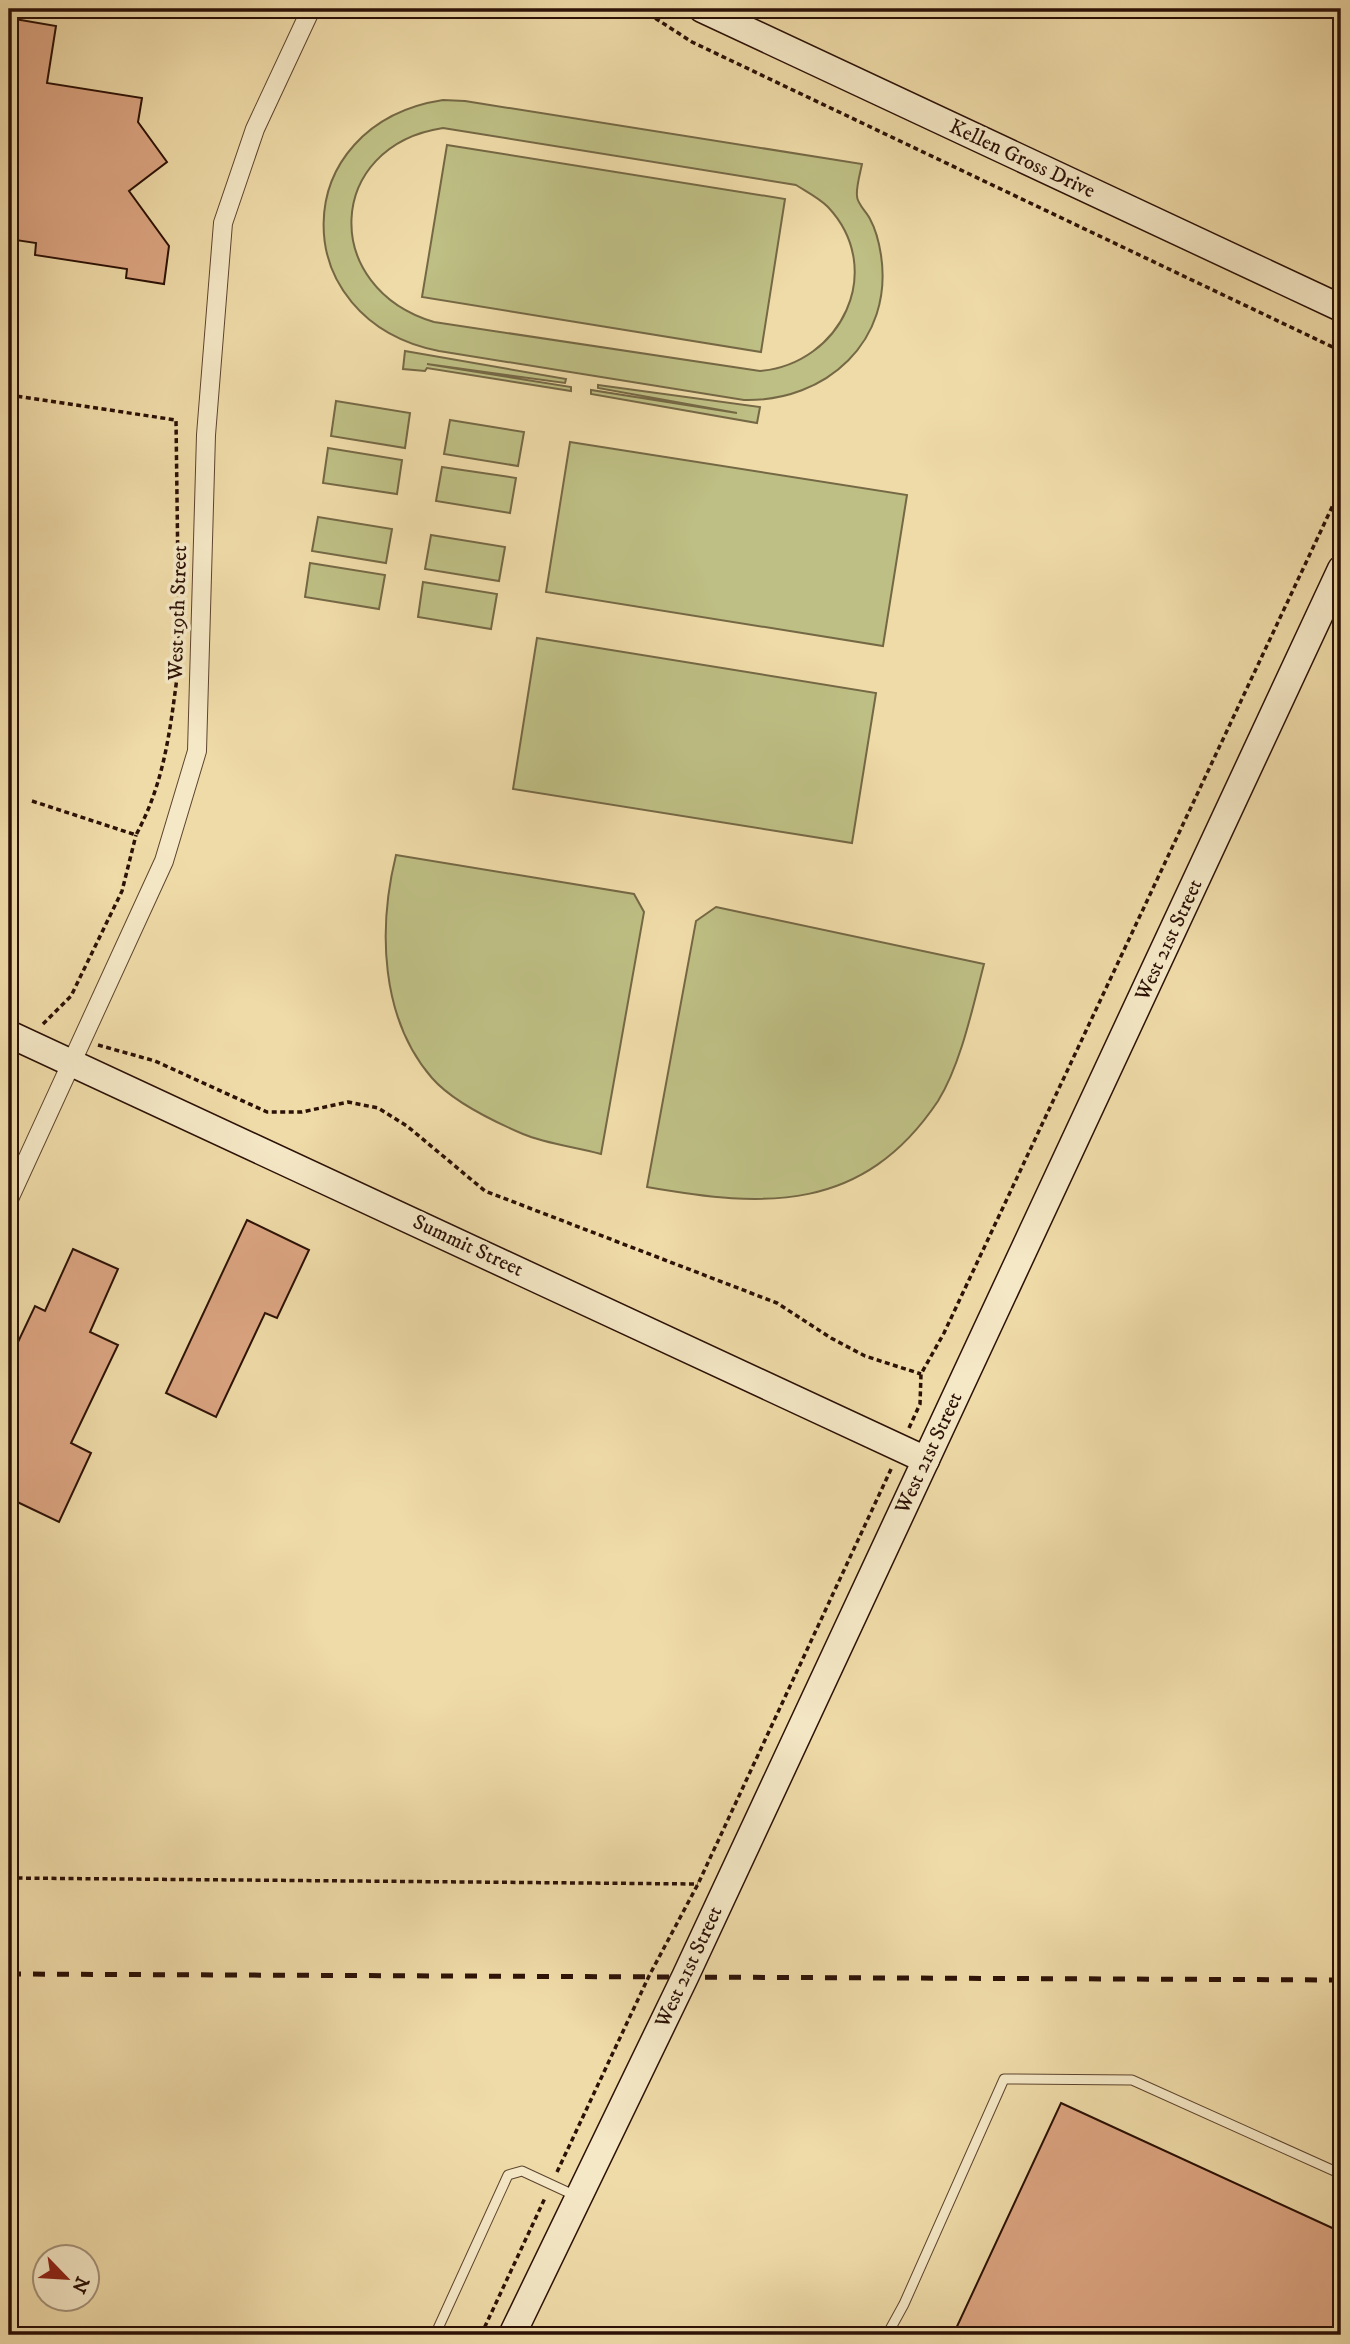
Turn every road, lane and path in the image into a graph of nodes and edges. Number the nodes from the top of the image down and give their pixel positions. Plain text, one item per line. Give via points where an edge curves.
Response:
1 (311, 9) edge
2 (641, 9) edge
3 (702, 9) edge
4 (1341, 309) edge
5 (1341, 351) edge
6 (9, 395) edge
7 (1341, 488) edge
8 (1341, 569) edge
9 (179, 653) dead end
10 (179, 666) dead end
11 (32, 801) dead end
12 (136, 835) junction
13 (9, 1034) edge
14 (77, 1052) junction
15 (9, 1199) edge
16 (921, 1374) junction
17 (902, 1446) junction
18 (926, 1460) junction
19 (9, 1878) edge
20 (698, 1884) junction
21 (1341, 2174) edge
22 (551, 2185) junction
23 (578, 2197) junction
24 (435, 2335) edge
25 (481, 2335) edge
26 (512, 2335) edge
27 (887, 2335) edge

1 - 14 street, West 19th Street via 255,129 223,222 206,435 197,751 164,861
2 - 5 path via 692,42
3 - 4 street, Kellen Gross Drive
6 - 9 path via 176,420
7 - 16 path
8 - 18 street, West 21st Street
10 - 12 path via 170,735 154,802
11 - 12 path
12 - 14 path via 122,891 71,996 41,1026
13 - 14 street, Summit Street
14 - 15 street, West 19th Street
14 - 16 path via 155,1060 267,1112 302,1112 348,1102 378,1108 407,1126 485,1191 777,1303 865,1356
14 - 17 street, Summit Street
16 - 17 path via 920,1404
17 - 18 street, Summit Street
17 - 20 path
18 - 23 street, West 21st Street
19 - 20 path
20 - 22 path via 649,1976
21 - 27 lane via 1132,2080 1004,2079
22 - 23 lane
22 - 24 lane via 522,2171 508,2175
22 - 25 path
23 - 26 street, West 21st Street

